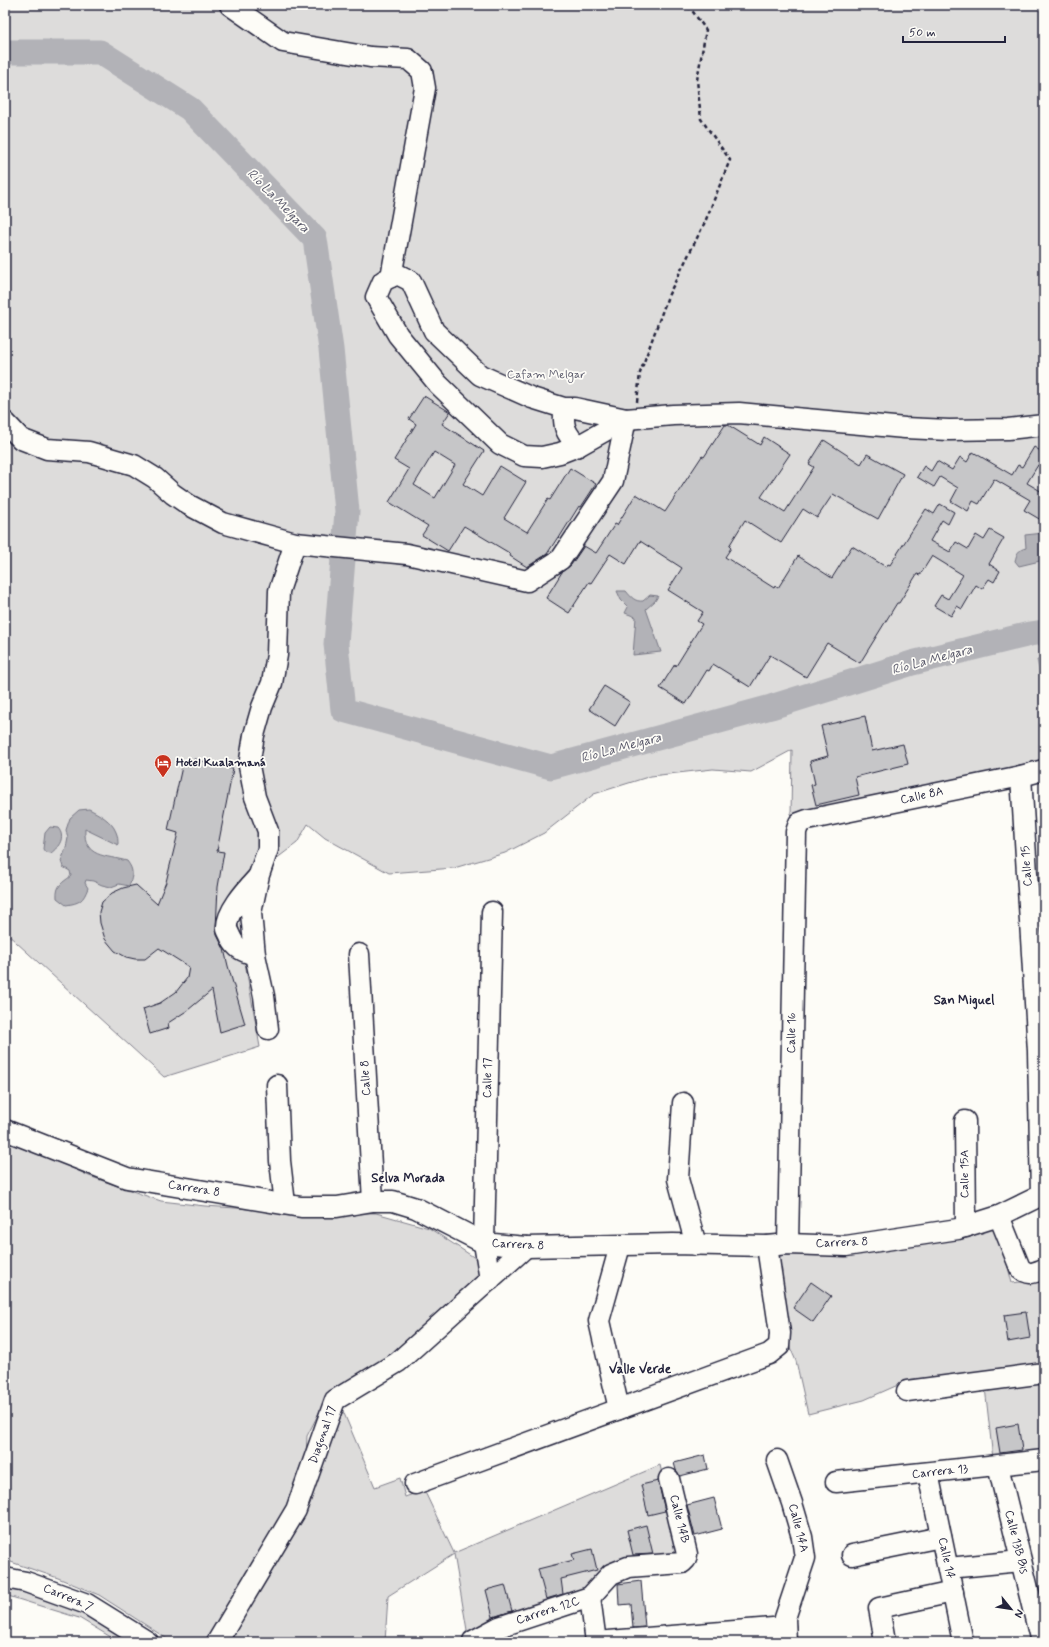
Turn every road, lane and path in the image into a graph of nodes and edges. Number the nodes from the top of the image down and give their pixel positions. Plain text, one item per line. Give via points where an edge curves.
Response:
1 (230, 5) edge
2 (677, 5) edge
3 (392, 277) junction
4 (564, 408) junction
5 (631, 419) junction
6 (5, 422) edge
7 (1044, 425) edge
8 (578, 446) junction
9 (296, 543) junction
10 (1044, 770) edge
11 (1021, 776) junction
12 (799, 823) joint
13 (492, 912) dead end
14 (359, 954) dead end
15 (268, 1029) dead end
16 (277, 1085) dead end
17 (683, 1103) dead end
18 (965, 1121) dead end
19 (5, 1130) edge
20 (1042, 1195) edge
21 (373, 1201) junction
22 (285, 1204) junction
23 (999, 1216) junction
24 (966, 1227) junction
25 (484, 1243) junction
26 (788, 1244) junction
27 (696, 1245) junction
28 (620, 1246) junction
29 (768, 1246) junction
30 (526, 1248) junction
31 (1035, 1271) edge
32 (490, 1280) junction
33 (1044, 1373) edge
34 (907, 1391) dead end
35 (619, 1409) junction
36 (777, 1460) dead end
37 (1044, 1460) edge
38 (998, 1466) junction
39 (928, 1473) junction
40 (669, 1479) dead end
41 (836, 1482) dead end
42 (415, 1484) dead end
43 (941, 1537) junction
44 (852, 1556) dead end
45 (686, 1560) joint
46 (1021, 1561) junction
47 (948, 1568) junction
48 (5, 1578) edge
49 (953, 1592) junction
50 (590, 1597) junction
51 (786, 1634) edge
52 (473, 1641) edge
53 (148, 1642) edge
54 (217, 1642) edge
55 (596, 1642) edge
56 (885, 1642) edge
57 (963, 1642) edge
58 (1040, 1642) edge

1 - 3 street via 283,42 370,57 408,59 422,71 425,88
2 - 5 path via 691,9 706,30 697,80 701,118 730,160 705,222 668,296 640,373
3 - 4 street via 397,274 410,281 434,331 480,375 532,398
3 - 8 street via 383,281 376,297 398,335 438,384 500,444 524,456 542,457
4 - 5 street
4 - 8 street via 563,421 567,435
5 - 7 street via 739,413 949,430 1008,429
5 - 8 street
5 - 9 street via 613,481 561,559 527,581 406,554
6 - 9 street via 21,439 47,449 90,452 134,465 155,478 188,505 223,523
9 - 15 street via 279,591 278,655 272,683 254,735 249,766 255,797 268,831 268,848 251,913 255,955
10 - 11 street, Calle 8A
11 - 12 street, Calle 8A
11 - 20 street, Calle 15 via 1038,1051
12 - 26 street, Calle 16 via 796,832
13 - 25 street, Calle 17
14 - 21 street, Calle 8
16 - 22 street via 280,1161
17 - 27 street via 678,1179
18 - 24 street, Calle 15A
19 - 22 street, Carrera 8 via 127,1178
20 - 23 street, Carrera 8
21 - 22 street, Carrera 8 via 337,1207
21 - 25 street, Carrera 8 via 393,1201 416,1208
23 - 24 street, Carrera 8
23 - 31 street via 1020,1268
24 - 26 street, Carrera 8 via 846,1246
25 - 30 street, Carrera 8
25 - 32 street, Calle 17
26 - 29 street, Carrera 8
27 - 28 street, Carrera 8
27 - 29 street, Carrera 8
28 - 30 street, Carrera 8
28 - 35 street via 600,1321
29 - 35 street via 780,1333 779,1346 769,1354
30 - 32 street, Diagonal 17
32 - 54 street, Diagonal 17 via 398,1362 335,1400 296,1510
33 - 34 street
35 - 42 street
36 - 51 street, Calle 14A via 802,1537 805,1558 785,1618
37 - 38 street, Carrera 13
38 - 39 street, Carrera 13
38 - 46 street, Calle 13B Bis
39 - 41 street, Carrera 13
39 - 43 street, Calle 14
40 - 45 street, Calle 14B via 687,1554
43 - 44 street
43 - 47 street, Calle 14
45 - 50 street, Carrera 12C via 682,1563 628,1568 611,1574
46 - 47 street
46 - 58 street, Calle 13B Bis
47 - 49 street, Calle 14
48 - 53 street, Carrera 7 via 26,1582 87,1604
49 - 56 street via 879,1608
49 - 57 street, Calle 14
50 - 52 street, Carrera 12C via 498,1627
50 - 55 street
51 - 55 street

